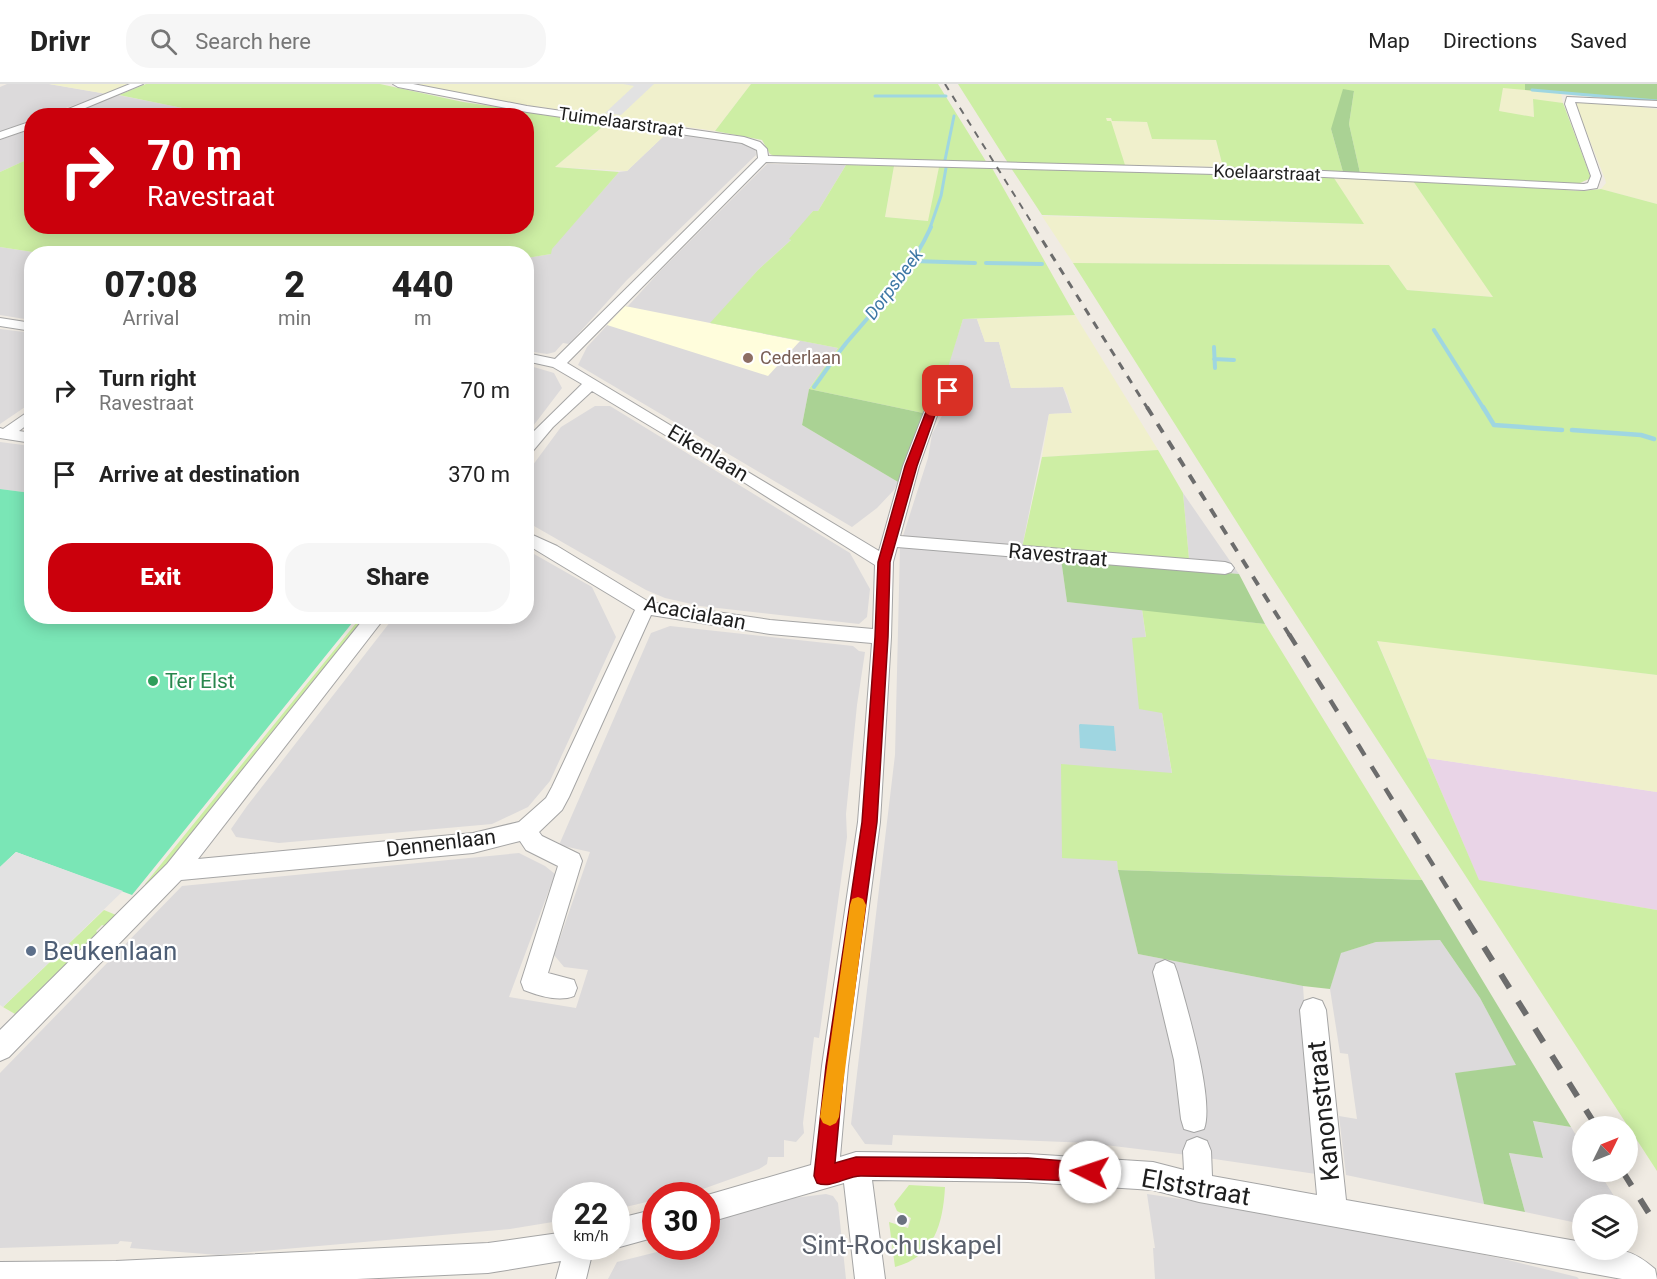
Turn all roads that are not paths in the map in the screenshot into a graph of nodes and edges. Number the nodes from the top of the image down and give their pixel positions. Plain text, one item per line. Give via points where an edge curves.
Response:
1 (138, 84) edge
2 (398, 84) edge
3 (1657, 104) edge
4 (76, 108) edge
5 (523, 108) edge
6 (534, 110) edge
7 (24, 127) edge
8 (0, 136) edge
9 (763, 159) junction
10 (0, 322) edge
11 (24, 326) edge
12 (534, 359) edge
13 (558, 364) junction
14 (591, 384) junction
15 (948, 391) dead end
16 (24, 419) edge
17 (3, 434) edge
18 (24, 437) edge
19 (534, 440) edge
20 (534, 541) edge
21 (887, 551) junction
22 (1225, 568) dead end
23 (645, 608) junction
24 (371, 624) edge
25 (882, 637) junction
26 (525, 830) junction
27 (175, 871) junction
28 (1165, 972) dead end
29 (565, 988) dead end
30 (1313, 1010) dead end
31 (0, 1048) edge
32 (1194, 1119) dead end
33 (1197, 1151) dead end
34 (856, 1166) junction
35 (824, 1176) junction
36 (1199, 1188) junction
37 (720, 1205) edge
38 (1333, 1212) junction
39 (552, 1248) edge
40 (576, 1260) edge
41 (0, 1277) edge
42 (571, 1279) edge
43 (870, 1279) edge
44 (1645, 1279) edge

1 - 4 street
2 - 5 street, Tuimelaarstraat
3 - 9 street, Koelaarstraat via 1570,99 1596,176 1593,186 1584,188 1313,174
6 - 9 street, Tuimelaarstraat via 744,140 762,149
7 - 8 street
9 - 13 street
10 - 11 street
12 - 13 street, Eikenlaan
13 - 14 street, Eikenlaan
14 - 19 street
14 - 21 street, Eikenlaan via 751,478
15 - 21 street via 931,412
16 - 17 street
17 - 18 street
20 - 23 street, Acacialaan
21 - 22 street, Ravestraat
21 - 25 street
23 - 25 street, Acacialaan via 770,627
23 - 26 street, Dennenlaan via 561,791 543,816
24 - 27 street
25 - 35 street via 869,822
26 - 27 street, Dennenlaan via 474,843
26 - 29 street via 534,843 571,861 533,982
27 - 31 street
28 - 32 street via 1187,1060
30 - 38 street, Kanonstraat
33 - 36 street
34 - 35 street, Elststraat
34 - 36 street, Elststraat via 1028,1168 1153,1176
34 - 43 street
35 - 37 street, Elststraat
36 - 38 street, Elststraat
38 - 44 street, Elststraat via 1628,1265
39 - 41 street via 477,1259 116,1276
40 - 42 street

